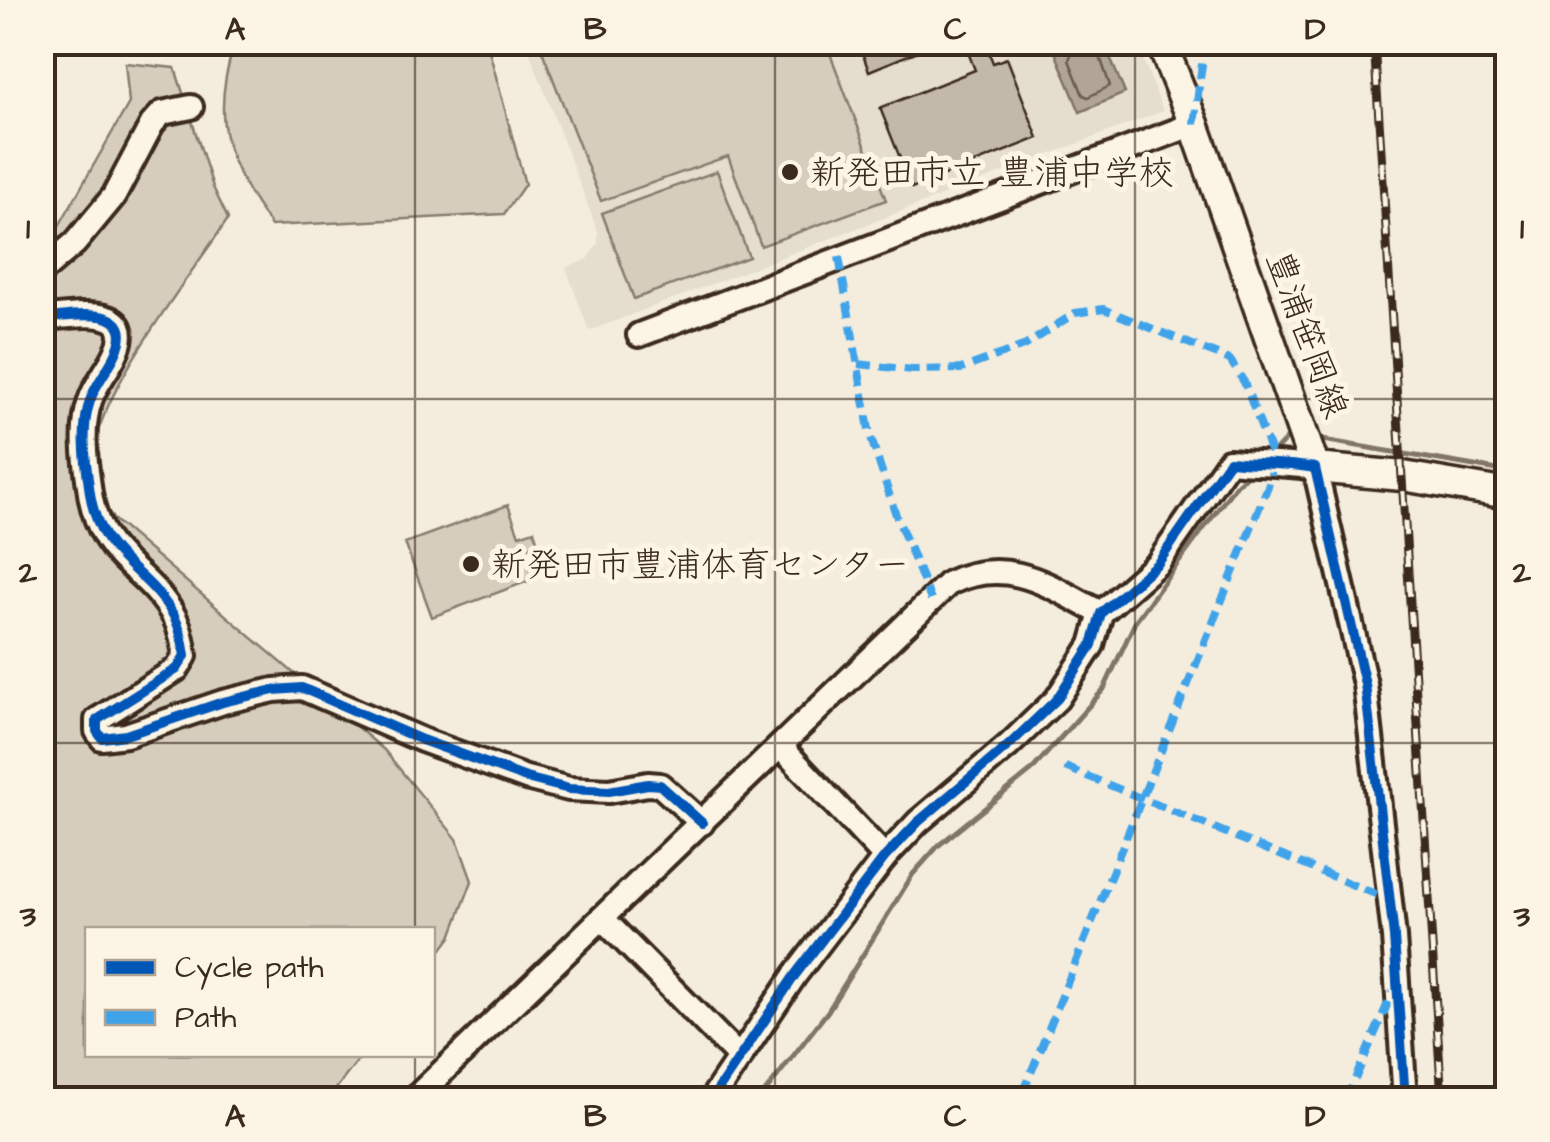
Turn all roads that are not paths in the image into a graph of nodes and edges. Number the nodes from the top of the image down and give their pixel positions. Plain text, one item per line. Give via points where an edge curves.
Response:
1 (1162, 42) edge
2 (192, 107) dead end
3 (1194, 124) junction
4 (42, 271) edge
5 (42, 320) edge
6 (638, 335) dead end
7 (1314, 468) junction
8 (1508, 494) edge
9 (1102, 613) junction
10 (782, 748) junction
11 (702, 822) junction
12 (885, 857) junction
13 (602, 918) junction
14 (740, 1058) junction
15 (420, 1097) edge
16 (710, 1100) edge
17 (1405, 1100) edge

1 - 3 main road, 豊浦笹岡線
2 - 4 street via 162,113 114,196
3 - 6 street
3 - 7 main road, 豊浦笹岡線
5 - 11 street via 101,315 121,331 118,350 90,400 84,440 92,513 116,554 174,617 185,656 177,669 96,720 102,738 222,702 302,688 526,778 570,789 660,785
7 - 8 main road, 豊浦笹岡線
7 - 9 street via 1229,461 1158,563
7 - 17 street via 1365,684
9 - 10 street via 1027,574 967,575 931,600
9 - 12 street via 1092,645 1057,699
10 - 11 street
10 - 12 street
11 - 13 street
12 - 14 street
13 - 14 street
13 - 15 street
14 - 16 street

